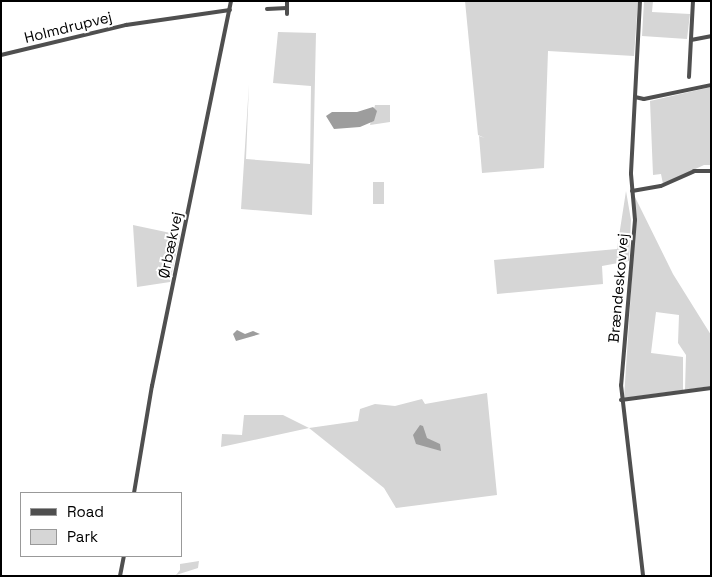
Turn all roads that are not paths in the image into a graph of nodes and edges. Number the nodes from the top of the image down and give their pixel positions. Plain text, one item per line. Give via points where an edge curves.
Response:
1 (231, 1) edge
2 (287, 1) edge
3 (640, 1) edge
4 (693, 1) edge
5 (267, 9) dead end
6 (230, 10) junction
7 (711, 36) edge
8 (691, 40) junction
9 (1, 55) edge
10 (689, 77) dead end
11 (711, 85) edge
12 (635, 97) junction
13 (711, 171) edge
14 (632, 191) junction
15 (711, 388) edge
16 (621, 400) junction
17 (134, 492) edge
18 (124, 557) edge
19 (120, 576) edge
20 (643, 576) edge

1 - 6 street, Ørbækvej
2 - 5 street via 287,11
3 - 12 street, Brændeskovvej
4 - 8 street
6 - 9 street, Holmdrupvej via 126,25
6 - 17 street, Ørbækvej via 151,394
7 - 8 street
8 - 10 street
11 - 12 street via 644,99
12 - 14 street, Brændeskovvej
13 - 14 street via 694,171 661,186
14 - 16 street, Brændeskovvej via 635,220
15 - 16 street
16 - 20 street, Brændeskovvej
18 - 19 street

